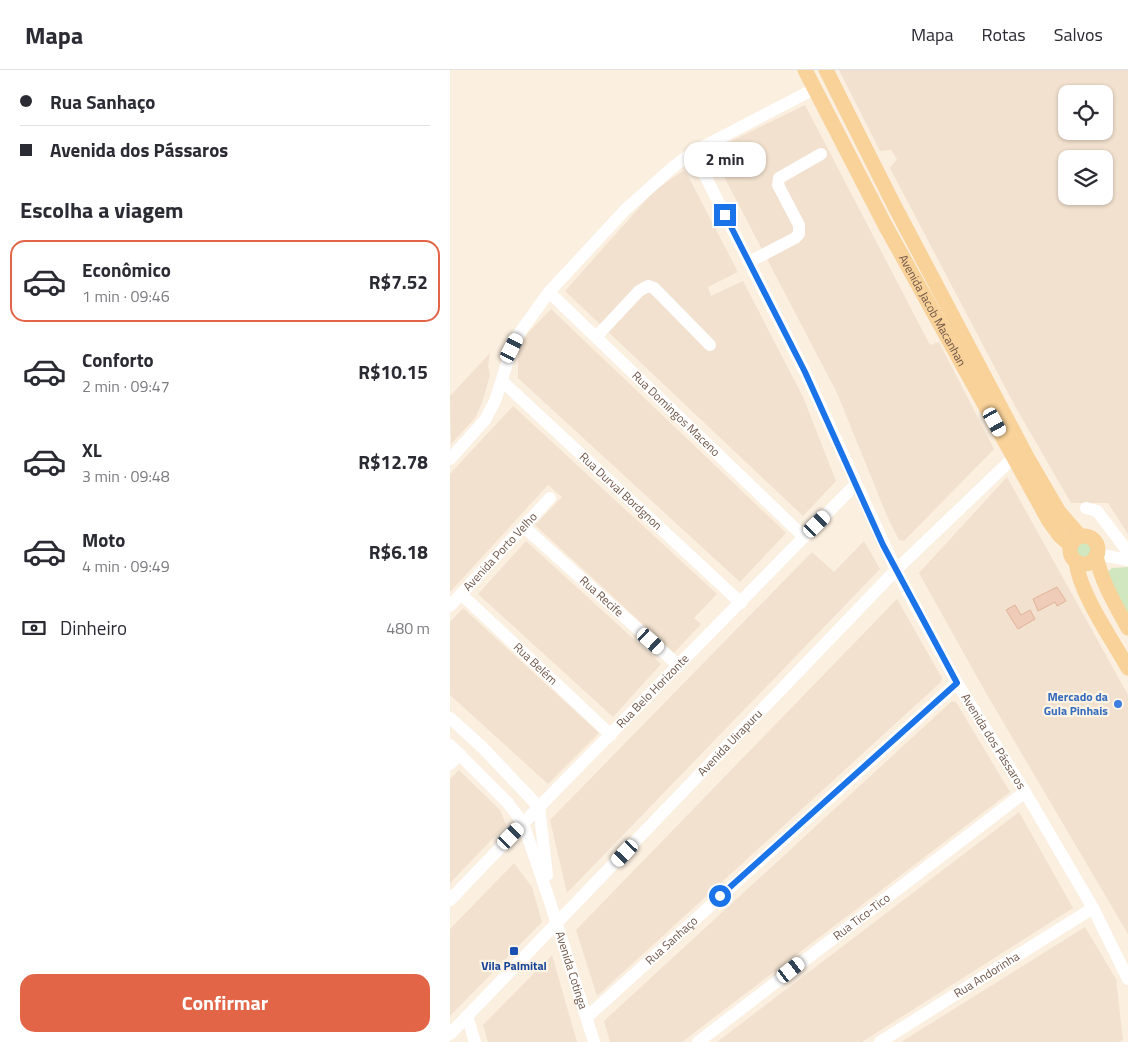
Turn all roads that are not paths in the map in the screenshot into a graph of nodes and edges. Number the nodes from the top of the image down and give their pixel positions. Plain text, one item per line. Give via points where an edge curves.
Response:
1 (805, 70) edge
2 (826, 70) edge
3 (814, 89) junction
4 (693, 152) junction
5 (821, 154) dead end
6 (749, 262) junction
7 (549, 292) junction
8 (596, 337) junction
9 (710, 345) dead end
10 (502, 381) junction
11 (1014, 456) junction
12 (450, 459) edge
13 (856, 484) junction
14 (550, 498) dead end
15 (1086, 508) dead end
16 (524, 527) junction
17 (804, 536) junction
18 (1075, 541) junction
19 (1128, 552) edge
20 (1097, 555) junction
21 (1128, 560) edge
22 (1076, 562) junction
23 (896, 570) junction
24 (462, 594) junction
25 (741, 603) junction
26 (450, 606) edge
27 (1128, 628) edge
28 (679, 666) junction
29 (1128, 668) edge
30 (957, 683) junction
31 (450, 718) edge
32 (611, 735) junction
33 (455, 749) edge
34 (450, 764) edge
35 (1025, 792) junction
36 (539, 806) junction
37 (523, 823) junction
38 (549, 899) junction
39 (450, 900) edge
40 (1093, 908) junction
41 (557, 924) junction
42 (1128, 979) edge
43 (467, 1016) junction
44 (587, 1016) junction
45 (450, 1034) edge
46 (474, 1042) edge
47 (594, 1042) edge
48 (698, 1042) edge
49 (880, 1042) edge

1 - 3 main road, Avenida Jacob Macanhan
2 - 18 main road, Avenida Jacob Macanhan via 1027,457
3 - 4 street
3 - 11 main road, Avenida Jacob Macanhan via 885,225
4 - 6 street, Avenida dos Pássaros
4 - 7 street via 626,210
5 - 6 street via 779,178 778,185 798,225 799,234
6 - 13 street, Avenida dos Pássaros via 805,372
7 - 8 street, Rua Domingos Maceno
7 - 10 street via 518,335
8 - 9 street via 639,291 648,286 654,288
8 - 17 street, Rua Domingos Maceno
10 - 12 street via 486,420
10 - 25 street, Rua Durval Bordgnon
11 - 18 main road, Avenida Jacob Macanhan via 1048,521 1059,535
11 - 23 street, Avenida Uirapuru
13 - 17 street, Rua Belo Horizonte
13 - 23 street, Avenida dos Pássaros
14 - 16 street, Avenida Porto Velho
15 - 19 street via 1097,511
16 - 24 street, Avenida Porto Velho
16 - 28 street, Rua Recife
17 - 25 street, Rua Belo Horizonte
18 - 20 main road via 1085,536 1093,539 1098,547
18 - 22 main road via 1070,555
20 - 21 street
20 - 22 main road via 1090,563
20 - 27 main road via 1100,574
22 - 29 main road via 1087,596
23 - 30 street, Avenida dos Pássaros
23 - 41 street, Avenida Uirapuru
24 - 26 street, Avenida Porto Velho
24 - 32 street, Rua Belém
25 - 28 street, Rua Belo Horizonte
28 - 32 street, Rua Belo Horizonte
30 - 35 street, Avenida dos Pássaros
30 - 44 street, Rua Sanhaço
31 - 36 street
32 - 36 street, Rua Belo Horizonte
33 - 34 street
33 - 37 street, Avenida Cotinga
35 - 40 street, Avenida dos Pássaros
35 - 48 street, Rua Tico-Tico
36 - 37 street, Rua Belo Horizonte
36 - 38 street, Avenida Cotinga
37 - 38 street, Avenida Cotinga
37 - 39 street, Rua Belo Horizonte
38 - 41 street, Avenida Cotinga
40 - 42 street, Avenida dos Pássaros
40 - 49 street, Rua Andorinha
41 - 43 street, Avenida Uirapuru
41 - 44 street, Avenida Cotinga
43 - 45 street, Avenida Uirapuru
43 - 46 street
44 - 47 street, Avenida Cotinga

